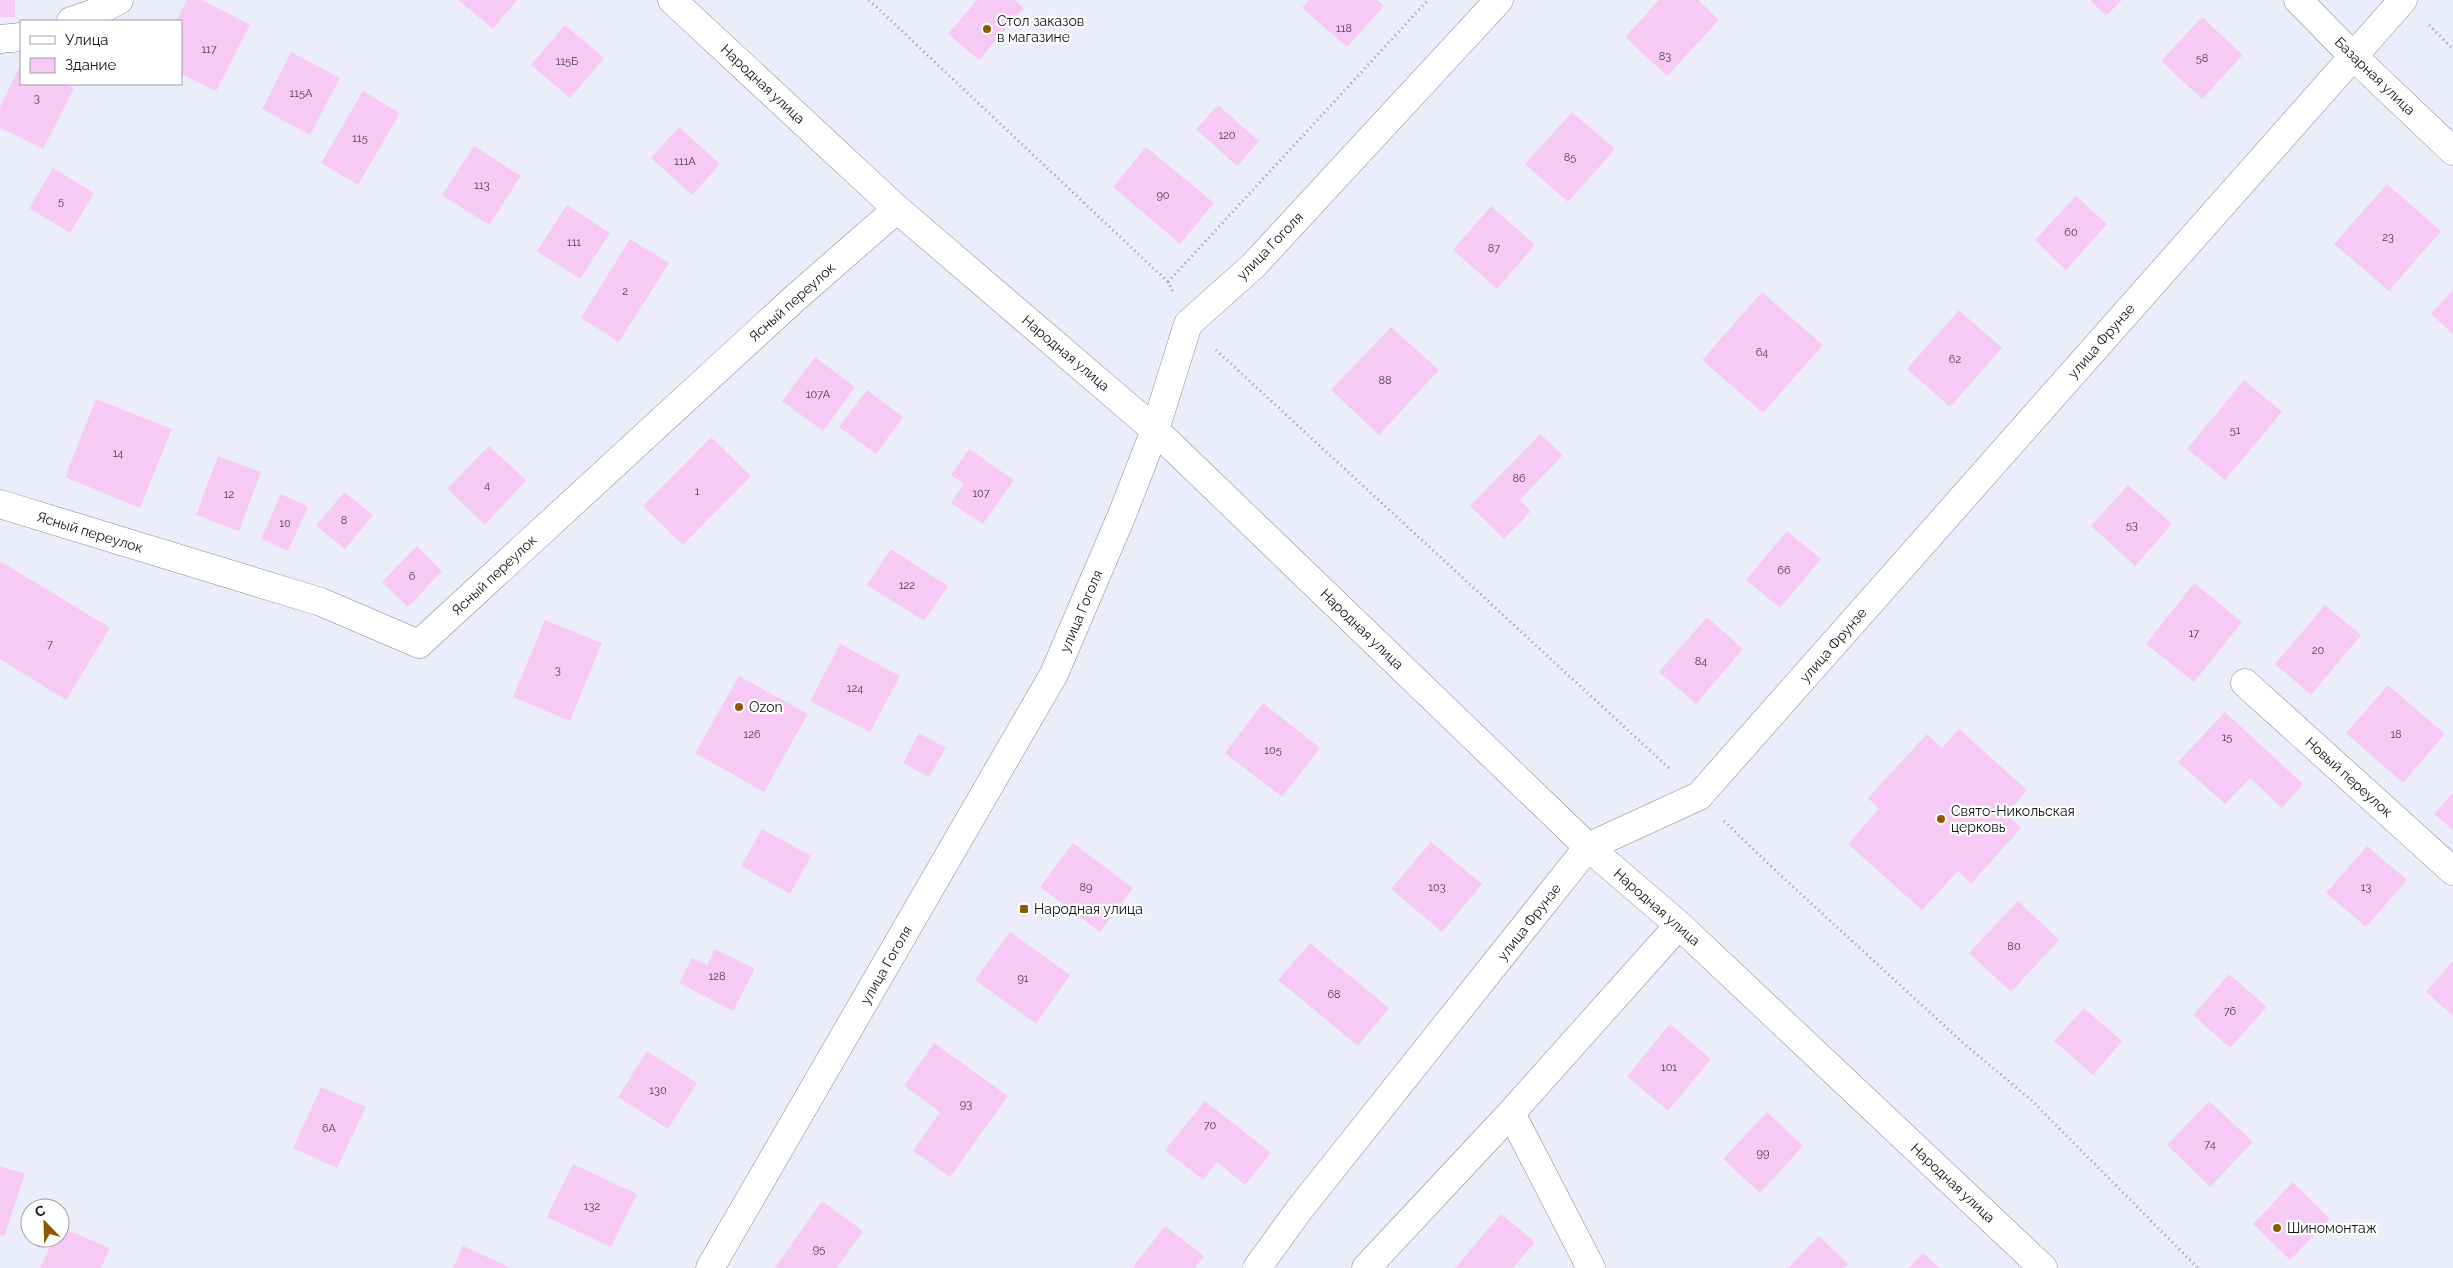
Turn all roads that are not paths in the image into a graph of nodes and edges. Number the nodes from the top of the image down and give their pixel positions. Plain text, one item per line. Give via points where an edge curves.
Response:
1 (119, 0) edge
2 (672, 0) edge
3 (1499, 0) edge
4 (2298, 0) edge
5 (2403, 0) edge
6 (74, 20) edge
7 (20, 37) edge
8 (0, 39) edge
9 (2353, 56) junction
10 (2453, 151) edge
11 (897, 209) junction
12 (1155, 430) junction
13 (0, 504) edge
14 (2245, 683) dead end
15 (1588, 847) junction
16 (2453, 871) edge
17 (1679, 925) junction
18 (1511, 1112) junction
19 (710, 1268) edge
20 (1257, 1268) edge
21 (1366, 1268) edge
22 (1592, 1268) edge
23 (2043, 1268) edge

1 - 6 street
2 - 11 street, Народная улица
3 - 12 street, улица Гоголя via 1253,266 1188,324
4 - 9 street, Базарная улица
5 - 9 street, улица Фрунзе
7 - 8 street
9 - 10 street, Базарная улица
9 - 15 street, улица Фрунзе via 1699,796
11 - 12 street, Народная улица
11 - 13 street, Ясный переулок via 794,299 419,644 320,602
12 - 15 street, Народная улица
12 - 19 street, улица Гоголя via 1054,674
14 - 16 street, Новый переулок
15 - 17 street, Народная улица
15 - 20 street, улица Фрунзе
17 - 18 street
17 - 23 street, Народная улица
18 - 21 street
18 - 22 street

